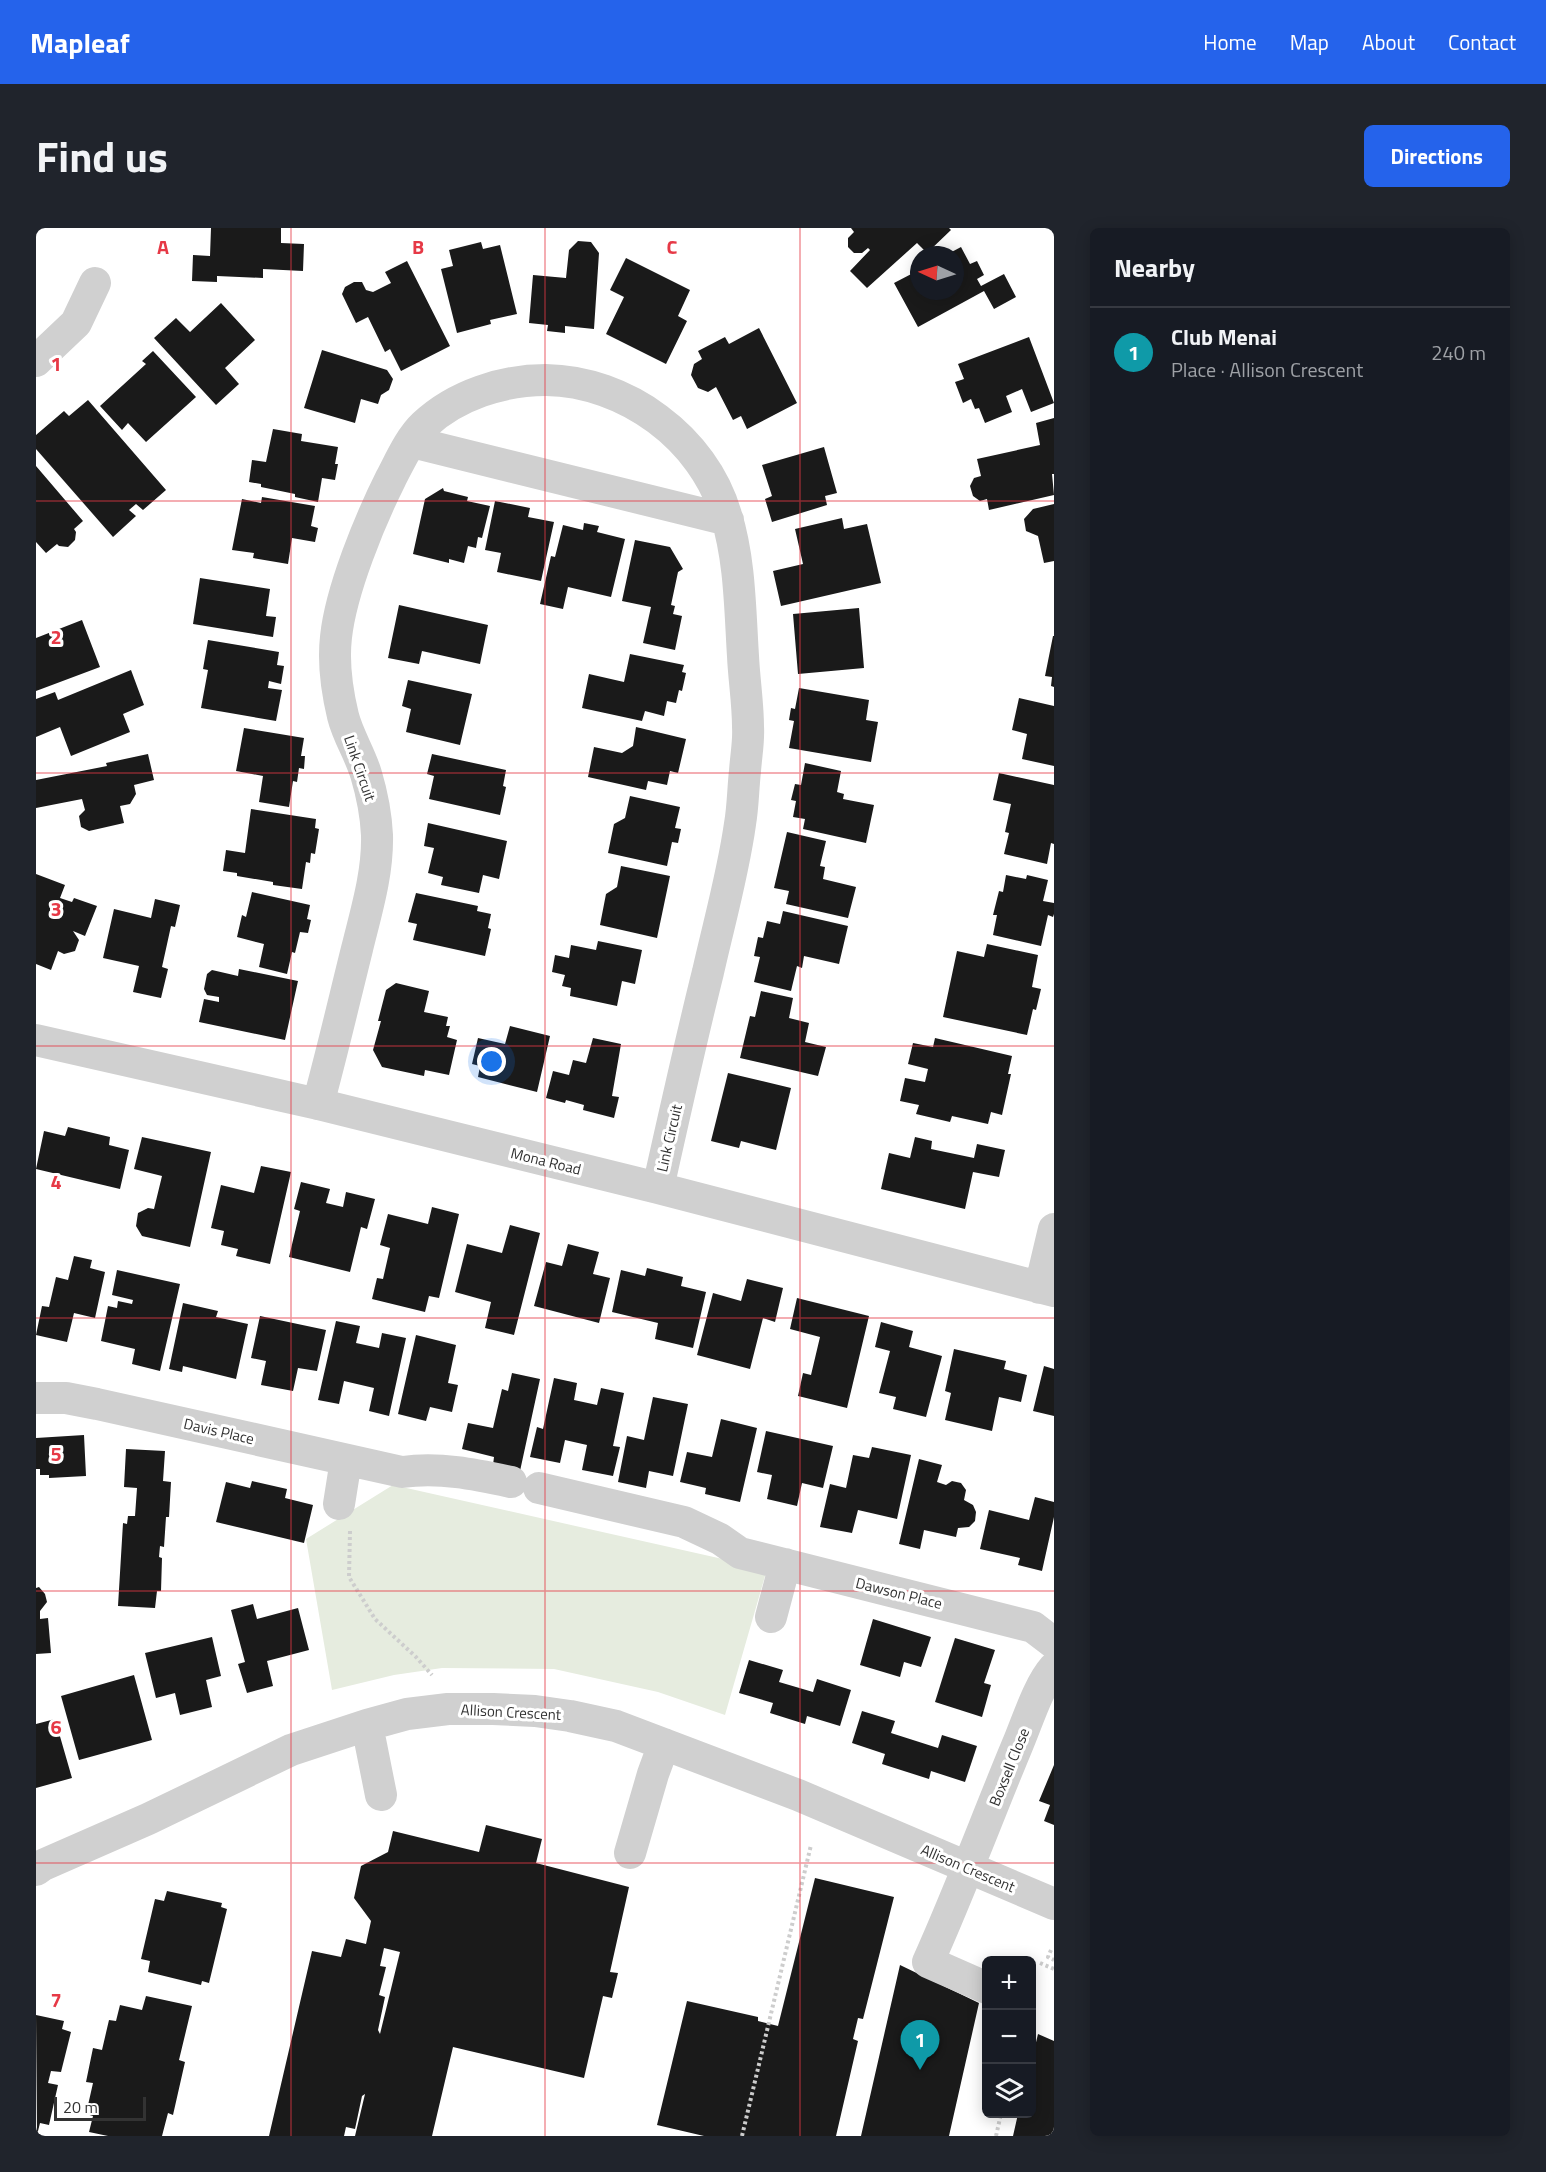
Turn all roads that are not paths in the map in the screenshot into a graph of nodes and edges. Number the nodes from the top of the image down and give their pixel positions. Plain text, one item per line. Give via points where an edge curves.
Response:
1 (95, 283) dead end
2 (36, 361) edge
3 (412, 442) junction
4 (728, 520) junction
5 (36, 1040) edge
6 (318, 1104) junction
7 (657, 1188) junction
8 (1054, 1229) edge
9 (1047, 1290) edge
10 (36, 1398) edge
11 (346, 1460) junction
12 (525, 1485) joint
13 (339, 1504) road end
14 (785, 1564) junction
15 (771, 1617) dead end
16 (1054, 1643) edge
17 (1054, 1668) edge
18 (367, 1725) junction
19 (664, 1744) junction
20 (381, 1795) dead end
21 (630, 1853) dead end
22 (969, 1868) junction
23 (36, 1870) edge
24 (1054, 1904) edge
25 (982, 1986) edge

1 - 2 street via 76,323
3 - 4 street
3 - 4 street, Link Circuit via 441,411 487,389 535,380 588,385 618,395 670,429 704,467
3 - 6 street, Link Circuit via 373,518 346,593 336,638 339,700 374,809 376,862
4 - 7 street, Link Circuit via 738,583 749,729 740,824
5 - 6 street, Mona Road
6 - 7 street, Mona Road
7 - 9 street, Mona Road
8 - 9 street
10 - 11 street, Davis Place via 97,1404
11 - 12 street, Davis Place via 402,1472 462,1472
11 - 13 street
12 - 14 street, Dawson Place via 684,1522 740,1553
14 - 15 street
14 - 16 street, Dawson Place via 1033,1627
17 - 22 street, Boxsell Close
18 - 19 street, Allison Crescent via 407,1714 448,1709 535,1711 616,1726
18 - 20 street
18 - 23 street, Allison Crescent via 291,1750
19 - 21 street
19 - 22 street, Allison Crescent via 798,1795
22 - 24 street, Allison Crescent
22 - 25 street, Boxsell Close via 928,1962

